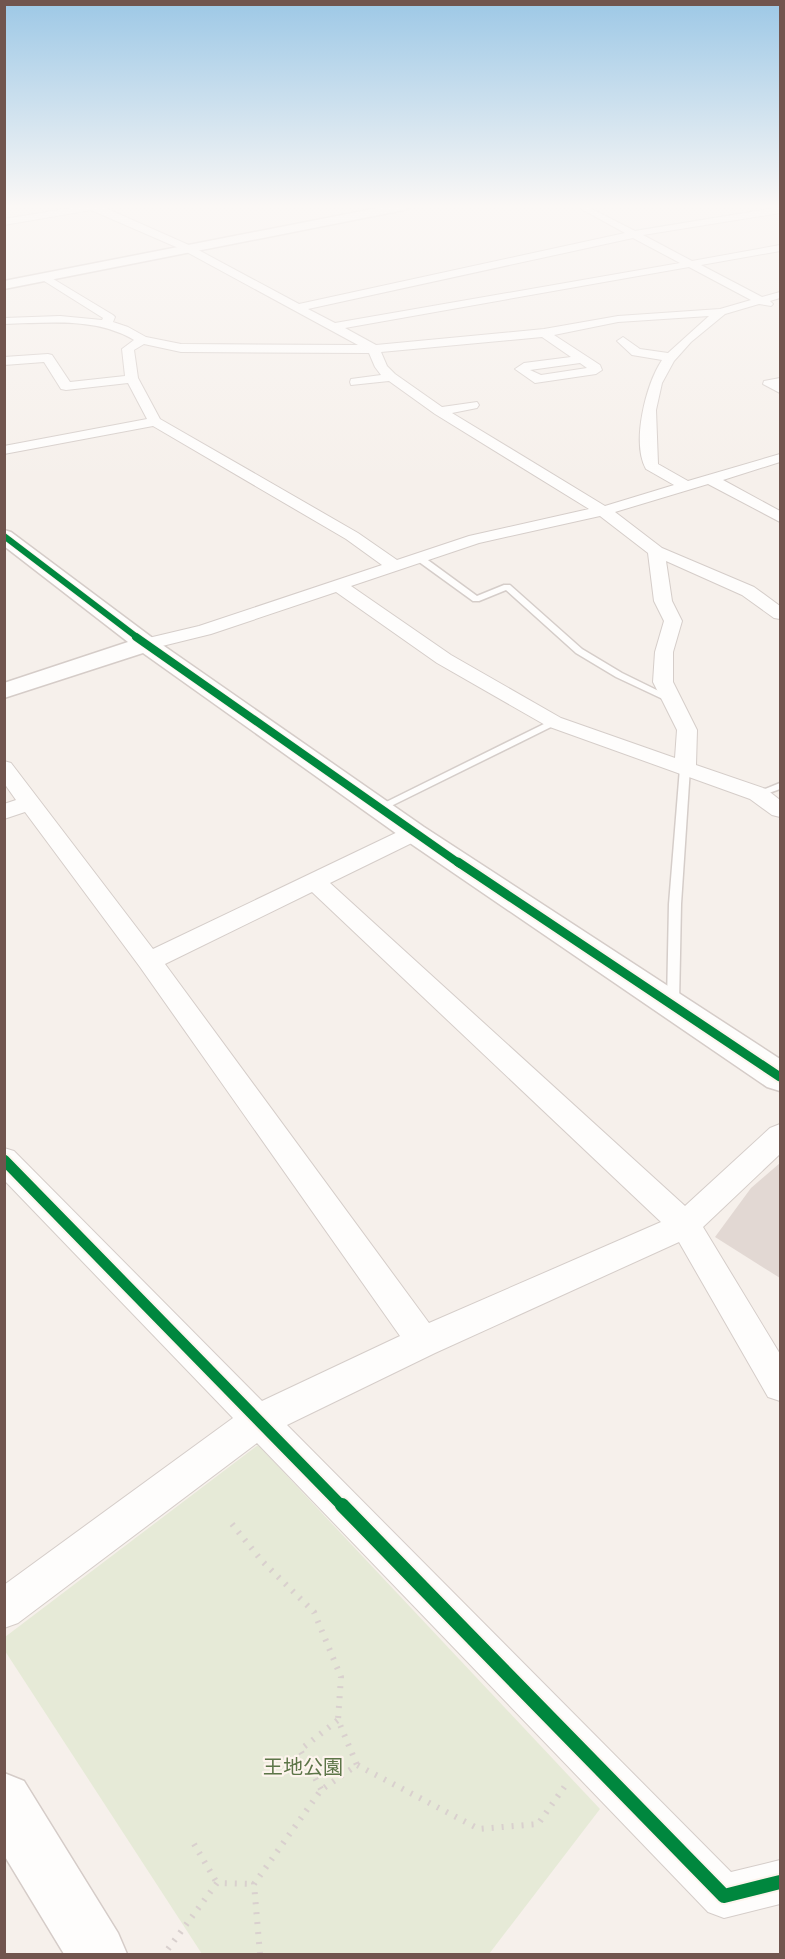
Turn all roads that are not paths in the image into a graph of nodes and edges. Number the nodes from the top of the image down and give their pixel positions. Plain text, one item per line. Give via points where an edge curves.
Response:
1 (79, 297) edge
2 (277, 297) edge
3 (308, 297) edge
4 (343, 297) edge
5 (501, 297) edge
6 (755, 297) edge
7 (769, 297) edge
8 (760, 300) junction
9 (285, 302) junction
10 (297, 308) junction
11 (780, 311) edge
12 (721, 312) junction
13 (4, 321) edge
14 (106, 324) junction
15 (333, 327) junction
16 (544, 333) junction
17 (142, 340) junction
18 (470, 341) junction
19 (623, 341) dead end
20 (374, 349) junction
21 (486, 354) dead end
22 (670, 357) junction
23 (582, 358) junction
24 (4, 361) edge
25 (391, 377) junction
26 (132, 379) junction
27 (356, 381) dead end
28 (780, 382) edge
29 (780, 389) edge
30 (472, 405) dead end
31 (440, 411) junction
32 (155, 422) junction
33 (4, 450) edge
34 (780, 458) edge
35 (710, 479) junction
36 (685, 485) junction
37 (603, 511) junction
38 (780, 517) edge
39 (4, 536) edge
40 (656, 551) junction
41 (418, 557) junction
42 (393, 565) junction
43 (336, 584) junction
44 (780, 614) edge
45 (146, 645) junction
46 (4, 691) edge
47 (670, 699) junction
48 (554, 722) junction
49 (4, 766) edge
50 (685, 768) junction
51 (780, 786) edge
52 (758, 794) junction
53 (29, 803) junction
54 (379, 808) junction
55 (780, 810) edge
56 (4, 813) edge
57 (414, 833) junction
58 (314, 881) junction
59 (149, 961) junction
60 (673, 1004) junction
61 (780, 1077) edge
62 (780, 1136) edge
63 (4, 1160) edge
64 (685, 1225) junction
65 (423, 1342) junction
66 (780, 1384) edge
67 (259, 1420) junction
68 (4, 1608) edge
69 (4, 1801) edge
70 (780, 1881) edge
71 (97, 1954) edge

1 - 14 street via 109,316
2 - 9 street
3 - 9 street
4 - 10 street
5 - 15 street
6 - 8 street
7 - 8 street
8 - 11 street
8 - 12 street
9 - 10 street
10 - 15 street
12 - 16 street via 618,319
12 - 22 street
13 - 14 street via 60,319
14 - 17 street
15 - 20 street
16 - 18 street
16 - 23 street
17 - 20 street via 181,348
17 - 26 street via 128,349
18 - 20 street
18 - 21 street
19 - 22 street via 636,352
20 - 25 street via 381,367
22 - 36 street via 657,375 650,409 651,466
23 - 23 street via 596,370 535,379 521,369
24 - 26 street via 48,358 66,386
25 - 27 street
25 - 31 street
26 - 32 street
28 - 29 street via 770,384
30 - 31 street
31 - 37 street
32 - 33 street
32 - 42 street via 352,536
34 - 35 street
35 - 36 street
35 - 38 street
36 - 37 street
37 - 40 street
37 - 41 street via 475,538
39 - 45 street
40 - 44 street via 748,591
40 - 47 street via 663,601 673,621 664,652 663,682
41 - 42 street
41 - 47 lane via 476,599 507,587 579,651
42 - 43 street
43 - 45 street via 205,630
43 - 48 street via 444,659
45 - 46 street
45 - 54 street
47 - 50 street via 687,730
48 - 50 street
48 - 54 lane
49 - 53 street
50 - 52 street
50 - 60 lane via 675,904
51 - 52 lane
52 - 55 street
53 - 56 street
53 - 59 street
54 - 57 street
57 - 58 street
57 - 60 street
58 - 59 street
58 - 64 street
59 - 65 street
60 - 61 street
62 - 64 street
63 - 67 street
64 - 65 street
64 - 66 street
65 - 67 street
67 - 68 street
67 - 70 street via 724,1896
69 - 71 street

